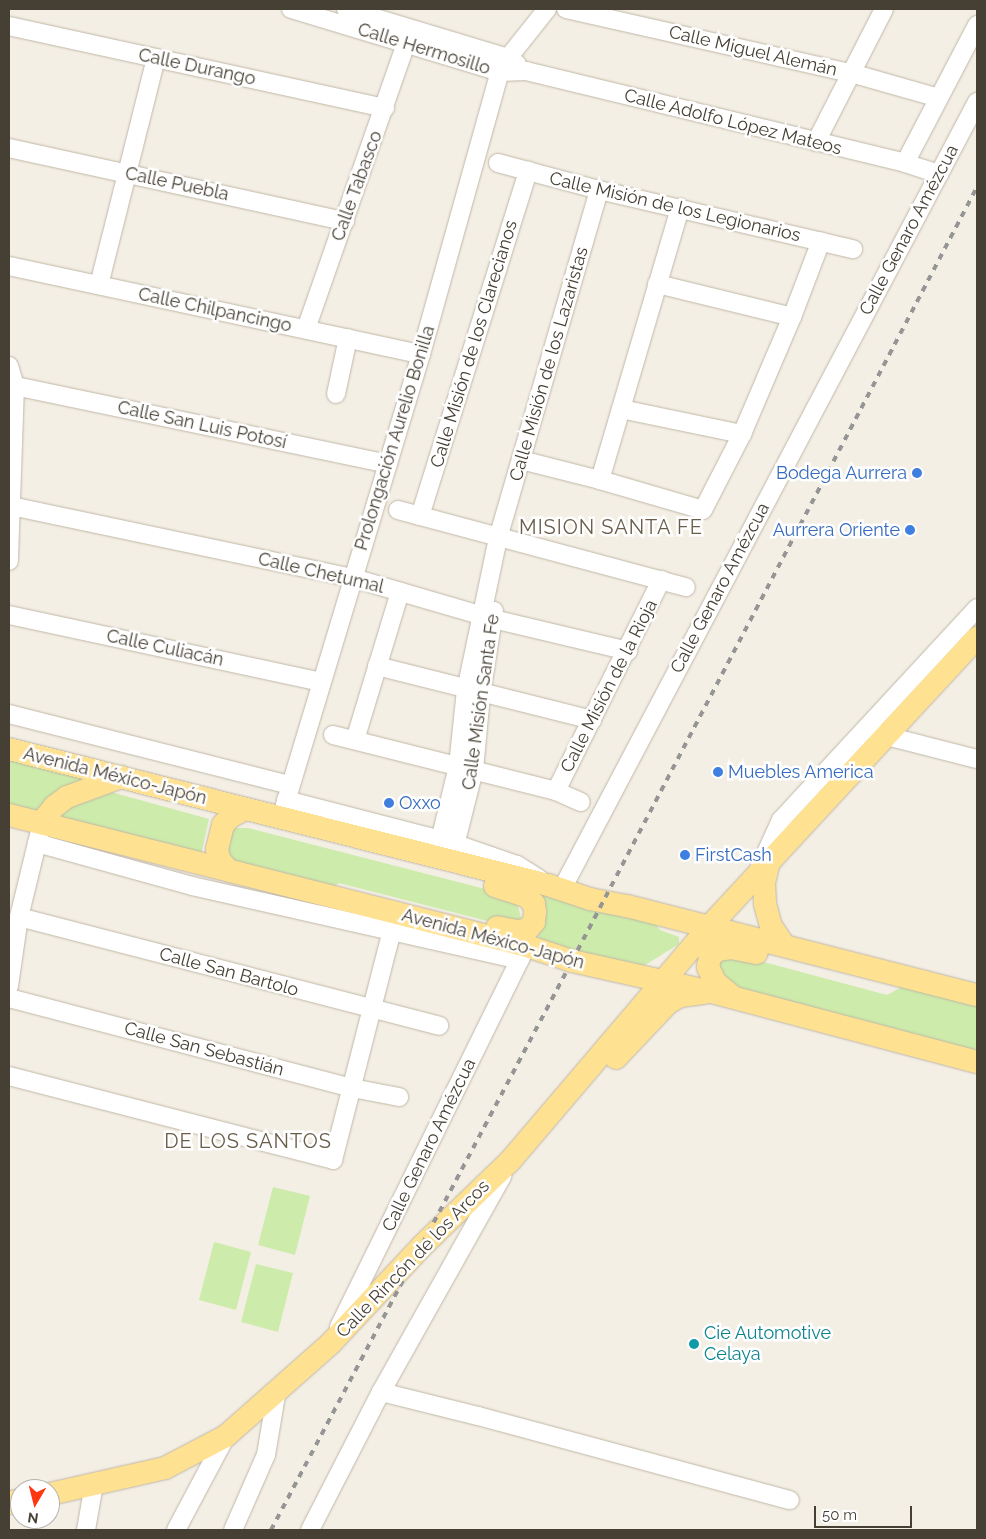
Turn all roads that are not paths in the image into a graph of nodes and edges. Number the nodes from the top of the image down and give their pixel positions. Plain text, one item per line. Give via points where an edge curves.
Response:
1 (291, 9) edge
2 (346, 9) edge
3 (547, 9) edge
4 (566, 9) edge
5 (884, 9) edge
6 (977, 25) edge
7 (9, 26) edge
8 (406, 43) junction
9 (156, 58) junction
10 (504, 65) junction
11 (851, 73) junction
12 (939, 98) junction
13 (977, 102) edge
14 (385, 108) junction
15 (816, 142) junction
16 (9, 148) edge
17 (498, 163) dead end
18 (904, 163) junction
19 (528, 171) junction
20 (128, 174) junction
21 (939, 174) junction
22 (599, 190) junction
23 (680, 208) junction
24 (345, 221) junction
25 (821, 241) junction
26 (853, 249) dead end
27 (9, 266) edge
28 (657, 284) junction
29 (99, 285) junction
30 (792, 317) junction
31 (306, 329) junction
32 (348, 338) junction
33 (421, 354) junction
34 (9, 366) edge
35 (15, 386) junction
36 (336, 394) dead end
37 (621, 409) junction
38 (742, 434) junction
39 (527, 461) junction
40 (388, 464) junction
41 (600, 480) junction
42 (11, 496) edge
43 (398, 510) dead end
44 (420, 516) junction
45 (503, 540) junction
46 (9, 561) edge
47 (353, 578) junction
48 (661, 580) junction
49 (686, 587) dead end
50 (400, 592) junction
51 (977, 608) edge
52 (9, 615) edge
53 (487, 618) junction
54 (977, 638) edge
55 (628, 651) junction
56 (376, 666) junction
57 (321, 682) junction
58 (474, 692) junction
59 (9, 714) edge
60 (592, 720) junction
61 (876, 733) junction
62 (333, 735) dead end
63 (355, 740) junction
64 (9, 749) edge
65 (977, 759) edge
66 (466, 768) junction
67 (121, 777) junction
68 (556, 791) junction
69 (286, 801) junction
70 (581, 802) dead end
71 (245, 809) junction
72 (9, 815) edge
73 (39, 833) junction
74 (352, 836) junction
75 (446, 851) junction
76 (226, 869) junction
77 (762, 869) junction
78 (555, 887) junction
79 (334, 896) junction
80 (19, 917) junction
81 (393, 923) junction
82 (709, 927) junction
83 (784, 946) junction
84 (523, 953) junction
85 (899, 975) junction
86 (664, 980) junction
87 (9, 986) edge
88 (712, 992) junction
89 (977, 994) edge
90 (9, 998) edge
91 (740, 1000) junction
92 (373, 1010) junction
93 (438, 1026) dead end
94 (977, 1062) edge
95 (9, 1076) edge
96 (352, 1088) junction
97 (399, 1097) dead end
98 (534, 1131) junction
99 (510, 1160) junction
100 (331, 1343) junction
101 (278, 1389) junction
102 (381, 1392) junction
103 (226, 1436) junction
104 (94, 1484) junction
105 (60, 1492) edge
106 (790, 1500) dead end
107 (86, 1530) edge
108 (176, 1530) edge
109 (233, 1530) edge
110 (310, 1530) edge

1 - 8 street, Calle Hermosillo
2 - 10 street, Calle Hermosillo
3 - 10 street
4 - 11 street, Calle Miguel Alemán
5 - 11 street
6 - 12 street
7 - 9 street, Calle Durango
8 - 10 street, Calle Hermosillo
8 - 14 street, Calle Tabasco
9 - 14 street, Calle Durango
9 - 20 street
10 - 15 street, Calle Adolfo López Mateos
10 - 33 street, Prolongación Aurelio Bonilla
11 - 12 street, Calle Miguel Alemán
11 - 15 street
12 - 18 street
13 - 21 street, Calle Genaro Amézcua
14 - 24 street, Calle Tabasco
15 - 18 street, Calle Adolfo López Mateos
16 - 20 street, Calle Puebla
17 - 19 street, Calle Misión de los Legionarios
18 - 21 street, Calle Adolfo López Mateos
19 - 22 street, Calle Misión de los Legionarios
19 - 44 street, Calle Misión de los Clarecianos
20 - 24 street, Calle Puebla
20 - 29 street
21 - 78 street, Calle Genaro Amézcua
22 - 23 street, Calle Misión de los Legionarios
22 - 39 street, Calle Misión de los Lazaristas
23 - 25 street, Calle Misión de los Legionarios
23 - 28 street
24 - 31 street, Calle Tabasco
25 - 26 street, Calle Misión de los Legionarios
25 - 30 street
27 - 29 street, Calle Chilpancingo
28 - 30 street
28 - 37 street
29 - 31 street, Calle Chilpancingo
30 - 38 street
31 - 32 street, Calle Chilpancingo
32 - 33 street, Calle Chilpancingo
32 - 36 street
33 - 40 street, Prolongación Aurelio Bonilla
34 - 35 street
35 - 40 street, Calle San Luis Potosí
35 - 42 street
37 - 38 street
37 - 41 street
38 - 41 street via 703,510
39 - 41 street
39 - 45 street, Calle Misión de los Lazaristas
40 - 47 street, Prolongación Aurelio Bonilla
42 - 46 street
42 - 47 street, Calle Chetumal
43 - 44 street
44 - 45 street
45 - 48 street
45 - 53 street, Calle Misión Santa Fe
47 - 50 street, Calle Chetumal
47 - 57 street, Prolongación Aurelio Bonilla
48 - 49 street
48 - 55 street, Calle Misión de la Rioja
50 - 53 street, Calle Chetumal
50 - 56 street
51 - 61 street
52 - 57 street, Calle Culiacán
53 - 55 street, Calle Chetumal
53 - 58 street, Calle Misión Santa Fe
54 - 61 main road, Calle Rincón de los Arcos
55 - 60 street, Calle Misión de la Rioja
56 - 58 street
56 - 63 street
57 - 69 street, Prolongación Aurelio Bonilla
58 - 60 street
58 - 66 street, Calle Misión Santa Fe
59 - 69 street
60 - 68 street, Calle Misión de la Rioja
61 - 65 street
61 - 77 main road, Calle Rincón de los Arcos
62 - 63 street
63 - 66 street
64 - 67 main road, Avenida México-Japón
66 - 68 street
66 - 75 street, Calle Misión Santa Fe
67 - 71 main road, Avenida México-Japón
67 - 73 main road via 67,797 54,806
68 - 70 street
69 - 71 main road, Avenida México-Japón
69 - 74 main road, Avenida México-Japón
69 - 75 street
71 - 76 main road via 230,816 223,826 217,849
72 - 73 main road, Avenida México-Japón
73 - 76 main road, Avenida México-Japón
73 - 80 street
73 - 81 street via 192,886
74 - 75 main road, Avenida México-Japón
74 - 79 main road via 389,858 526,896 534,904 534,922 527,930 517,931 377,900
75 - 78 main road, Avenida México-Japón
76 - 79 main road, Avenida México-Japón
77 - 82 main road, Calle Rincón de los Arcos
77 - 83 main road via 771,926
78 - 82 main road, Avenida México-Japón via 590,899
79 - 81 main road, Avenida México-Japón
80 - 87 street
80 - 92 street, Calle San Bartolo
81 - 84 main road, Avenida México-Japón
81 - 92 street
82 - 83 main road, Avenida México-Japón
82 - 86 main road, Calle Rincón de los Arcos
83 - 85 main road, Avenida México-Japón
84 - 86 main road, Avenida México-Japón
84 - 100 street, Calle Genaro Amézcua
85 - 89 main road, Avenida México-Japón
85 - 91 main road via 859,973 731,948 717,950 710,957 708,967 715,982 727,994
86 - 88 main road, Avenida México-Japón
86 - 98 main road, Calle Rincón de los Arcos
88 - 91 main road, Avenida México-Japón
88 - 98 main road via 680,996 668,1003 557,1124
90 - 96 street, Calle San Sebastián
91 - 94 main road, Avenida México-Japón
92 - 93 street, Calle San Bartolo
92 - 96 street
95 - 96 street via 333,1160
96 - 97 street, Calle San Sebastián
98 - 99 main road, Calle Rincón de los Arcos
99 - 100 main road, Calle Rincón de los Arcos via 422,1246
99 - 102 street
100 - 101 main road, Calle Rincón de los Arcos
101 - 103 main road, Calle Rincón de los Arcos
101 - 109 street via 266,1455
102 - 106 street
102 - 110 street
103 - 104 main road, Calle Rincón de los Arcos via 165,1468
103 - 108 street
104 - 105 main road, Calle Rincón de los Arcos
104 - 107 street

